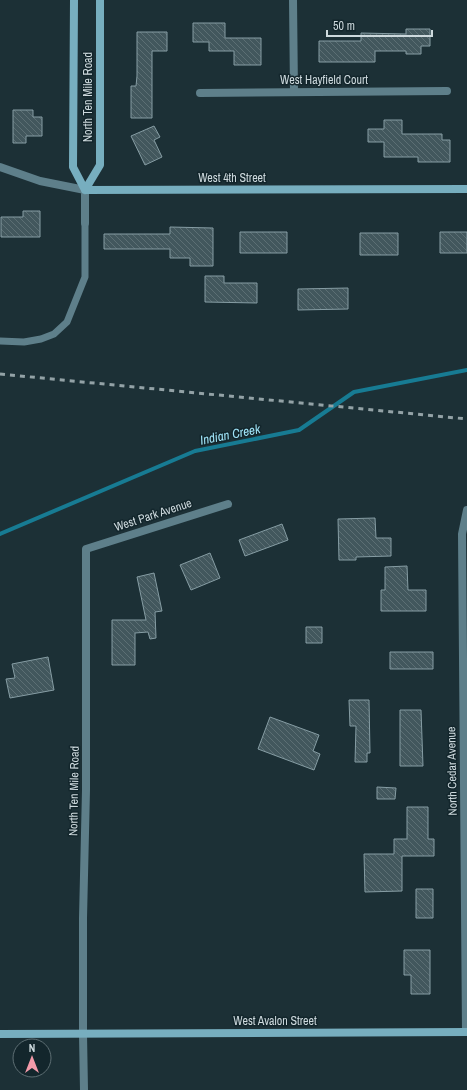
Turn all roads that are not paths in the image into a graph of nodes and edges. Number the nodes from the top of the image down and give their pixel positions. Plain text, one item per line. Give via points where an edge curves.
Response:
1 (74, 0) edge
2 (100, 0) edge
3 (293, 0) edge
4 (447, 91) dead end
5 (294, 92) junction
6 (200, 93) dead end
7 (0, 167) edge
8 (467, 189) edge
9 (85, 190) junction
10 (85, 223) joint
11 (0, 341) edge
12 (228, 504) dead end
13 (467, 510) edge
14 (86, 549) joint
15 (466, 806) edge
16 (467, 1033) edge
17 (0, 1034) edge
18 (83, 1034) junction
19 (84, 1090) edge

1 - 9 main road, North Ten Mile Road via 73,167
2 - 9 main road, North Ten Mile Road via 100,165
3 - 5 street
4 - 5 street, West Hayfield Court
5 - 6 street, West Hayfield Court
7 - 9 street, West 4th Street via 40,181
8 - 9 main road, West 4th Street
9 - 10 street, North Ten Mile Road
10 - 11 lane via 85,276 67,322 54,334 41,338 24,342
12 - 14 street, West Park Avenue
13 - 15 street, North Cedar Avenue via 462,534
14 - 18 street, North Ten Mile Road
15 - 16 street, North Cedar Avenue
16 - 18 main road, West Avalon Street
17 - 18 main road, West Avalon Street
18 - 19 street, North Ten Mile Road

